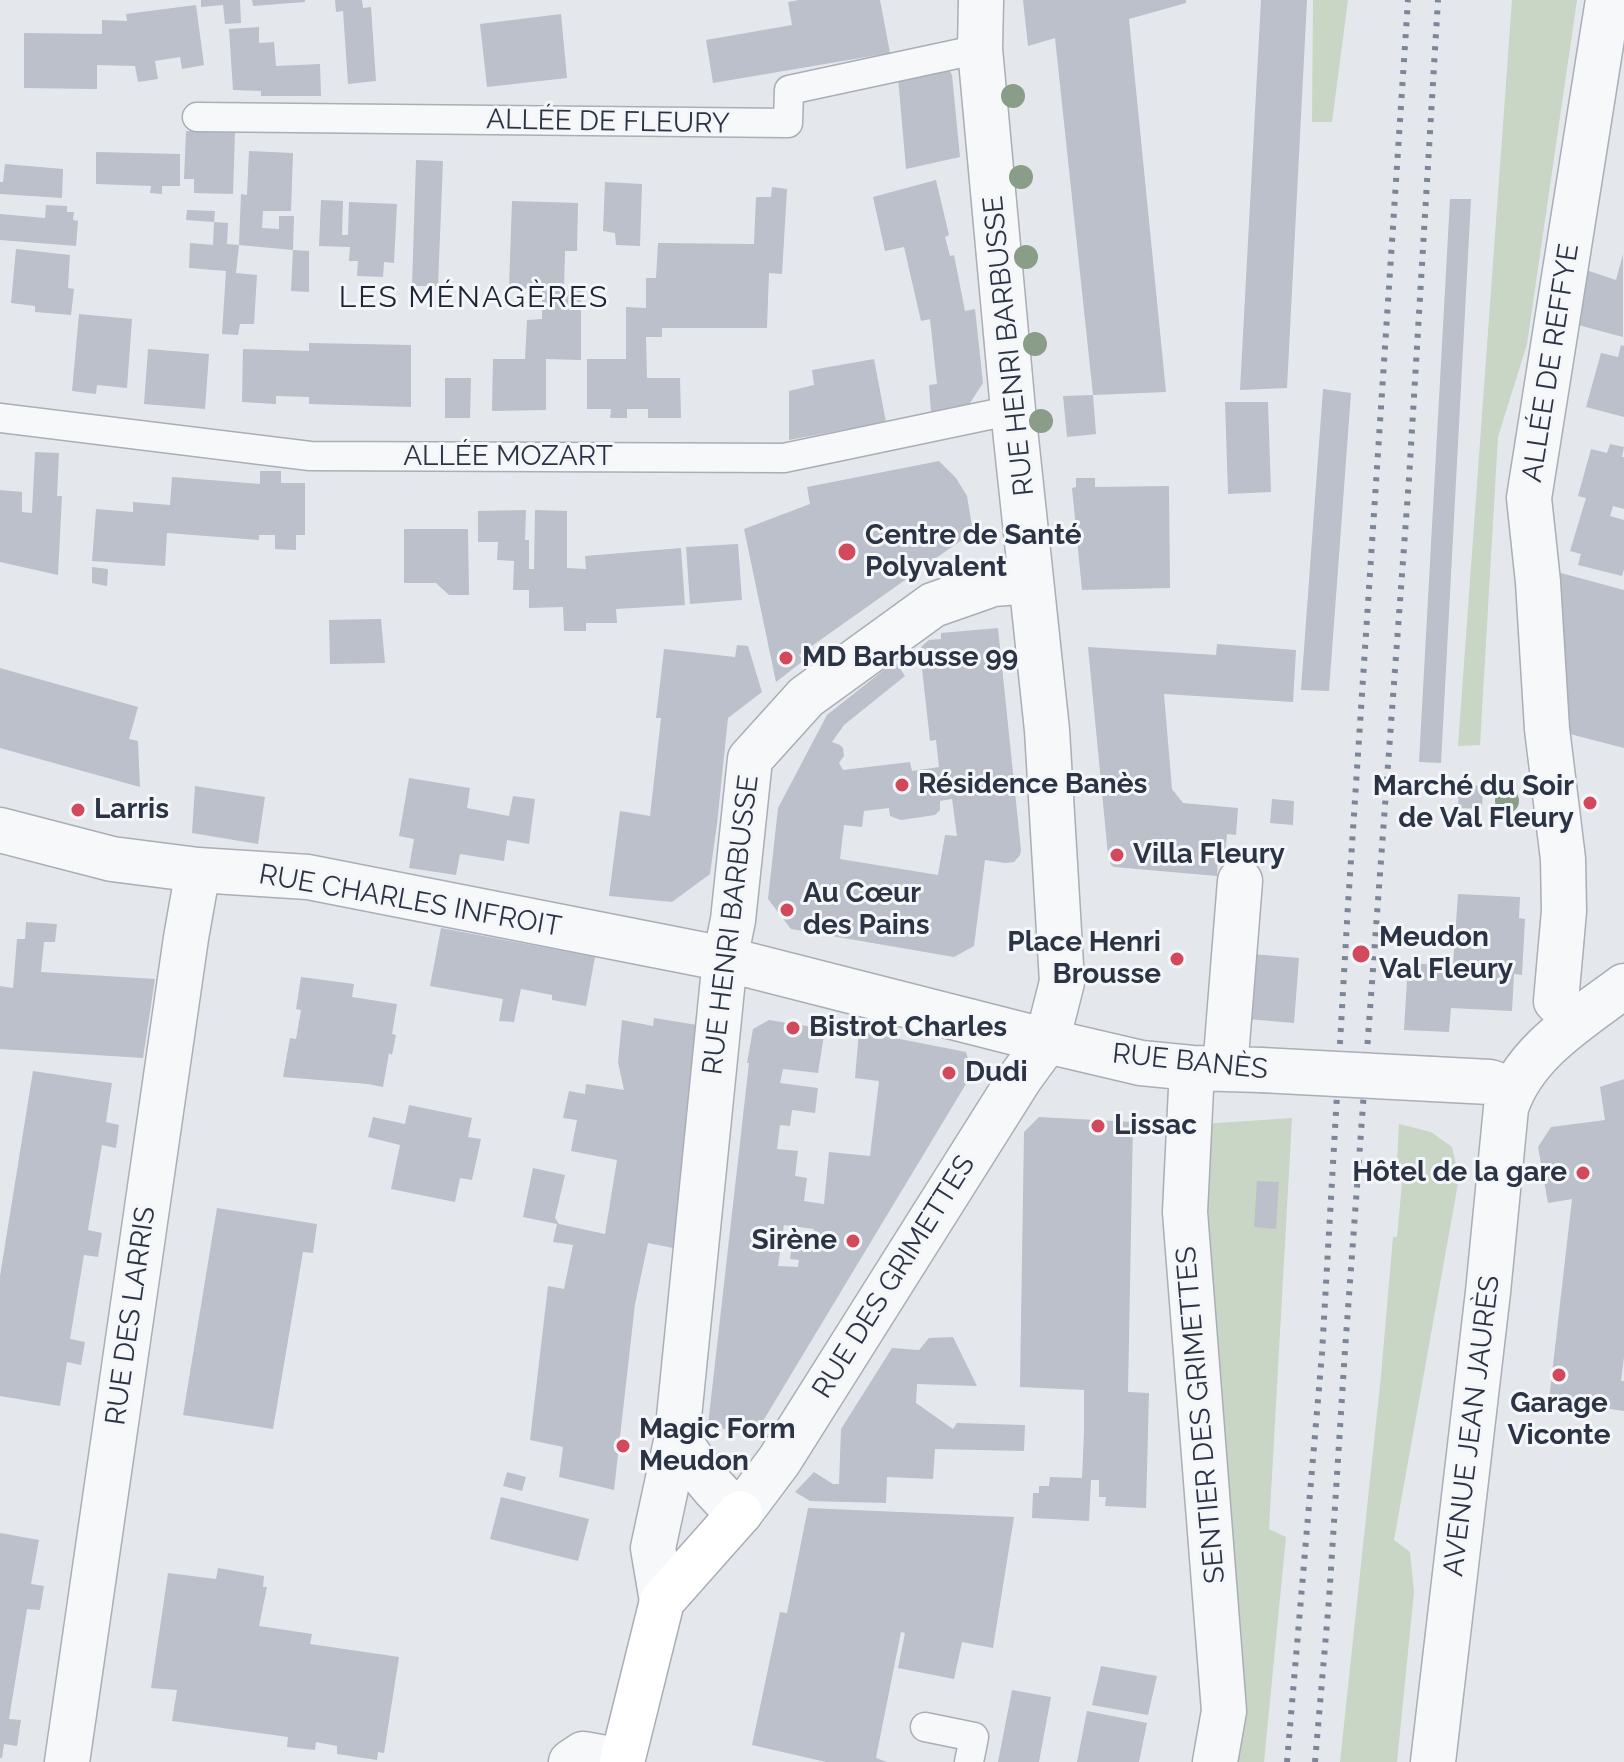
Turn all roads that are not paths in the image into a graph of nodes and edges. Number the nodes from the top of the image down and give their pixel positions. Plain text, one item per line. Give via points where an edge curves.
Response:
1 (981, 0) edge
2 (1608, 0) edge
3 (980, 49) junction
4 (197, 117) dead end
5 (1013, 410) junction
6 (0, 418) edge
7 (1030, 581) junction
8 (0, 830) edge
9 (198, 870) junction
10 (1240, 881) dead end
11 (725, 959) junction
12 (1624, 986) edge
13 (1575, 1020) junction
14 (1047, 1041) junction
15 (1226, 1069) junction
16 (1512, 1090) junction
17 (677, 1437) junction
18 (740, 1513) junction
19 (662, 1601) junction
20 (925, 1727) dead end
21 (67, 1762) edge
22 (571, 1762) edge
23 (623, 1762) edge
24 (969, 1762) edge
25 (1215, 1762) edge
26 (1433, 1762) edge

1 - 3 street, RUE HENRI BARBUSSE
2 - 13 street, ALLÉE DE REFFYE via 1529,498 1563,859 1556,1001
3 - 4 lane, ALLÉE DE FLEURY via 789,90 788,123
3 - 5 street, RUE HENRI BARBUSSE
5 - 6 lane, ALLÉE MOZART via 784,458 310,456
5 - 7 street, RUE HENRI BARBUSSE
7 - 11 street, RUE HENRI BARBUSSE via 993,584 933,605 806,697 750,759
7 - 14 street via 1047,730 1062,982
8 - 9 street, RUE CHARLES INFROIT via 112,859
9 - 11 street, RUE CHARLES INFROIT via 308,877
9 - 21 street, RUE DES LARRIS
10 - 15 street, SENTIER DES GRIMETTES
11 - 14 street, RUE BANÈS
11 - 17 street, RUE HENRI BARBUSSE
12 - 13 street
13 - 16 street
14 - 15 street, RUE BANÈS via 1141,1063
14 - 18 street, RUE DES GRIMETTES via 779,1461
15 - 16 street, RUE BANÈS, bridge via 1490,1082
15 - 25 street, SENTIER DES GRIMETTES via 1185,1212 1224,1711
16 - 26 street, AVENUE JEAN JAURÈS via 1502,1133
17 - 18 street via 701,1474
17 - 19 street, RUE HENRI BARBUSSE via 653,1548
18 - 19 street, RUE HENRI BARBUSSE
19 - 23 street, RUE HENRI BARBUSSE
20 - 24 lane via 974,1737
22 - 23 street via 583,1754

